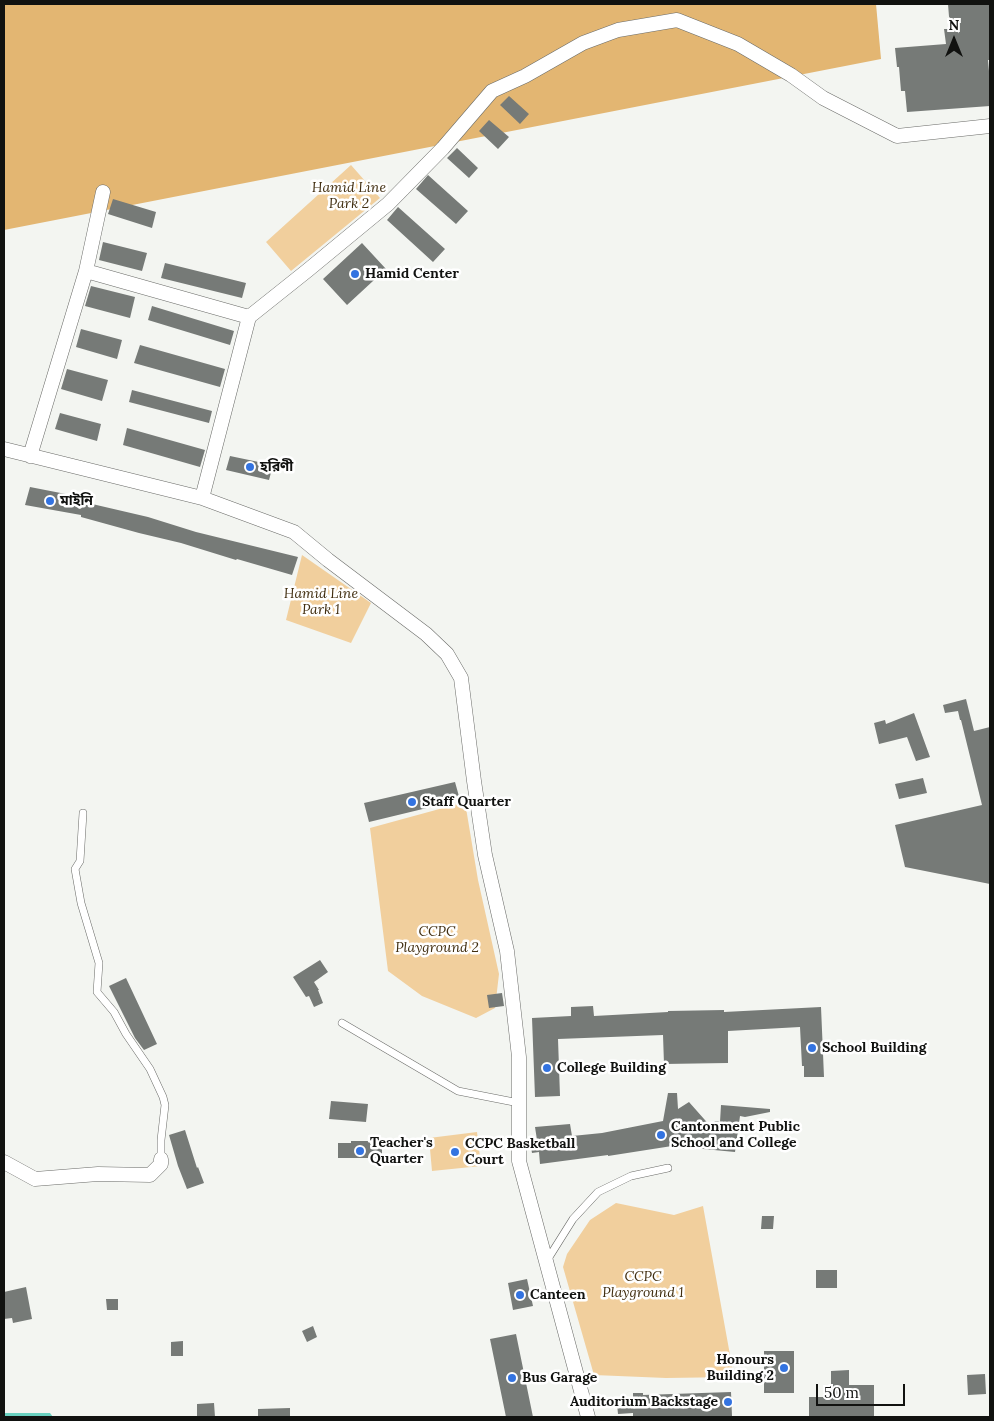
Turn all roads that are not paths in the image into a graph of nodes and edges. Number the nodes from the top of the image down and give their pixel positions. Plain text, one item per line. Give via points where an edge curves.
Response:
1 (990, 126) edge
2 (103, 192) dead end
3 (86, 271) junction
4 (249, 317) junction
5 (4, 449) edge
6 (30, 456) junction
7 (202, 498) junction
8 (83, 813) dead end
9 (342, 1023) dead end
10 (519, 1103) junction
11 (161, 1159) joint
12 (4, 1162) edge
13 (668, 1168) dead end
14 (546, 1262) junction
15 (588, 1417) edge

1 - 4 street via 897,136 823,98 738,44 676,20 618,30 583,43 492,91 443,148 388,204
2 - 3 street
3 - 4 street
3 - 6 street
4 - 7 street
5 - 6 street
6 - 7 street
7 - 10 street via 294,532 426,634 447,654 461,678 485,855 507,951 520,1057
8 - 11 lane via 80,861 74,869 99,963 97,992 114,1012 150,1069 163,1097
9 - 10 lane via 458,1091
10 - 14 street via 518,1161
11 - 12 street via 161,1164 150,1174 35,1179
13 - 14 lane via 631,1176 598,1192 573,1219
14 - 15 street

